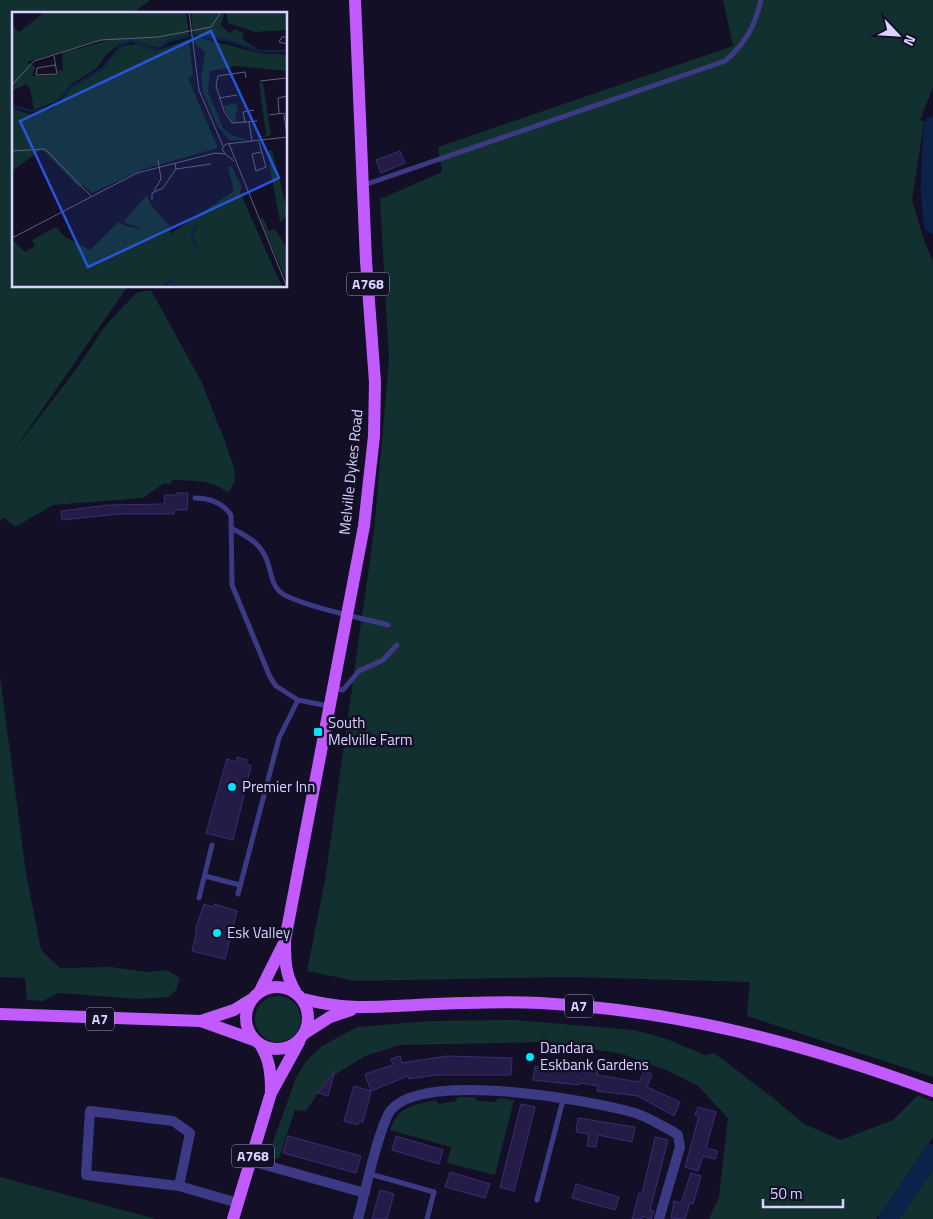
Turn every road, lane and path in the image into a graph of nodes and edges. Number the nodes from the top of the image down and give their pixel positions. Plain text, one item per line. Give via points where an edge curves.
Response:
1 (355, 0) edge
2 (761, 0) edge
3 (364, 185) junction
4 (195, 498) dead end
5 (231, 528) junction
6 (347, 614) junction
7 (388, 626) dead end
8 (397, 645) dead end
9 (332, 687) junction
10 (298, 700) junction
11 (329, 706) junction
12 (212, 845) dead end
13 (204, 876) junction
14 (240, 885) junction
15 (238, 894) dead end
16 (199, 898) dead end
17 (285, 940) junction
18 (256, 995) junction
19 (299, 995) junction
20 (353, 1009) junction
21 (0, 1014) edge
22 (201, 1021) junction
23 (303, 1036) junction
24 (257, 1042) junction
25 (933, 1091) edge
26 (272, 1094) junction
27 (563, 1100) junction
28 (251, 1161) junction
29 (370, 1174) junction
30 (179, 1186) junction
31 (365, 1193) junction
32 (537, 1200) dead end
33 (238, 1203) junction
34 (234, 1219) edge
35 (358, 1219) edge
36 (427, 1219) edge
37 (659, 1219) edge

1 - 3 main road, Melville Dykes Road / A768
2 - 3 lane via 752,30 725,62
3 - 6 main road, Melville Dykes Road / A768 via 375,382 374,436 364,526
4 - 5 lane via 207,498 226,508 231,515
5 - 6 lane via 254,540 261,548 272,582 280,592
5 - 10 lane via 232,585 270,677 276,686
6 - 7 lane
6 - 9 main road, Melville Dykes Road / A768
8 - 9 lane via 383,660 359,671 343,690
9 - 11 main road, Melville Dykes Road / A768
10 - 11 lane
10 - 14 lane via 279,738
11 - 17 main road, Melville Dykes Road / A768
12 - 13 lane
13 - 14 lane
13 - 16 lane
14 - 15 lane
17 - 18 main road, Melville Dykes Road / A768
17 - 19 main road, Melville Dykes Road / A768 via 285,968
18 - 19 main road via 278,986
18 - 22 main road, A7 via 234,1010
18 - 24 main road via 247,1009 246,1020 248,1030
19 - 20 main road, A7
19 - 23 main road via 309,1016
20 - 23 main road, A7 via 330,1017
20 - 25 main road, A7 via 538,1003 626,1010 700,1022 801,1046
21 - 22 main road, A7
22 - 24 main road, A7
23 - 24 main road via 285,1048 268,1048
23 - 26 main road, A768
24 - 26 main road, A768 via 268,1056
26 - 28 main road, A768
27 - 29 street via 486,1090 441,1092 412,1098 391,1110 386,1119
27 - 32 lane
27 - 37 street via 633,1113 678,1135 680,1147
28 - 31 street
28 - 33 main road, A768
29 - 31 street
29 - 36 lane via 434,1192
30 - 30 street via 86,1175 90,1112 173,1121 190,1133
30 - 33 street
31 - 35 street
33 - 34 main road, A768

